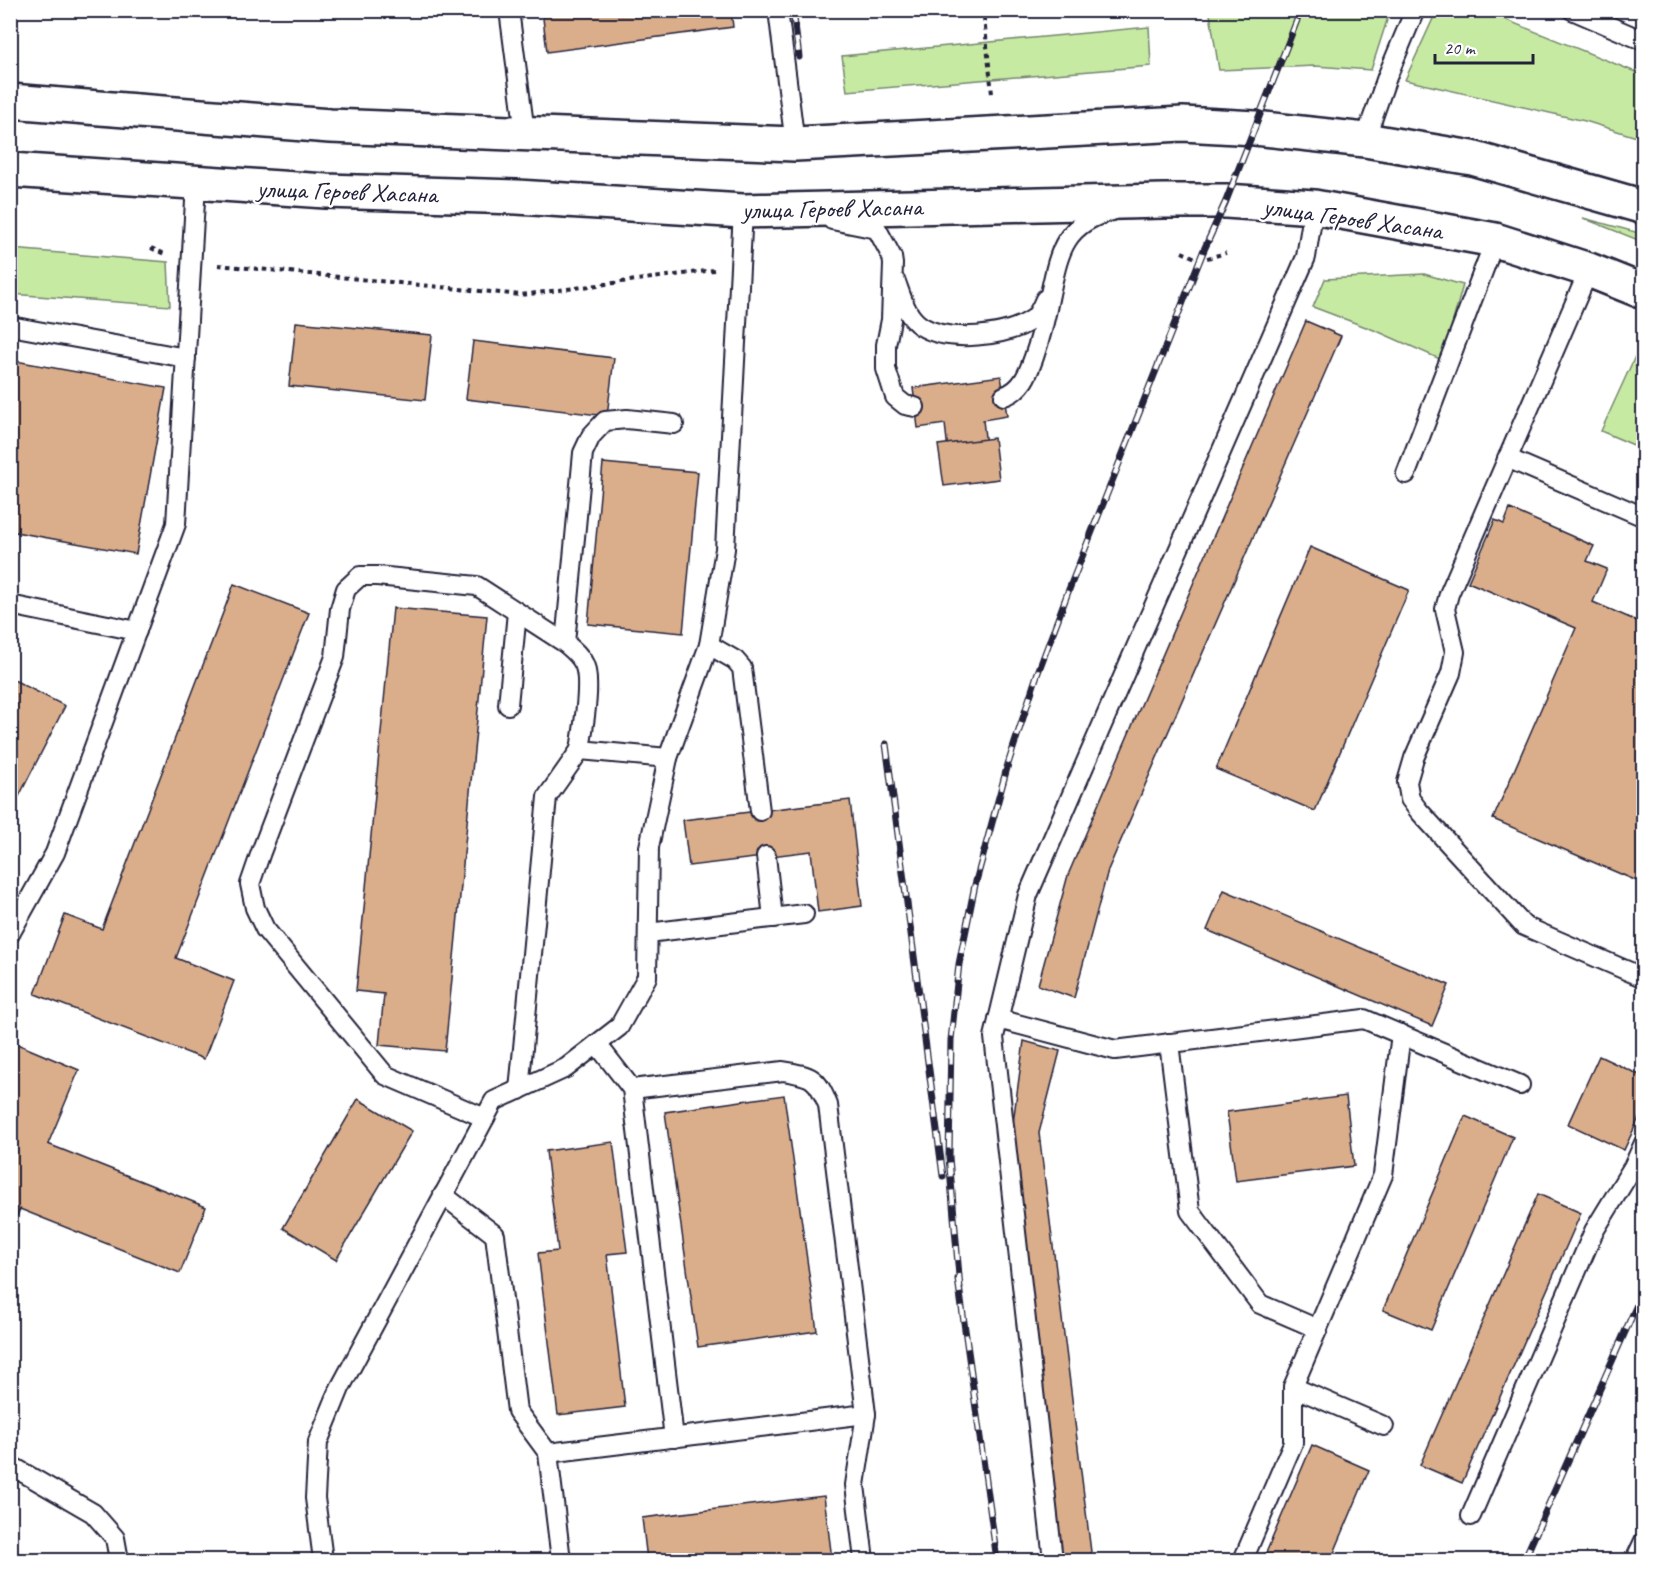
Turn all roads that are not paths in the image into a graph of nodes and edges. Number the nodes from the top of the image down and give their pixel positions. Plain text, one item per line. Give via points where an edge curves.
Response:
1 (509, 10) edge
2 (778, 10) edge
3 (1415, 10) edge
4 (1572, 10) edge
5 (1644, 41) edge
6 (10, 101) edge
7 (525, 134) junction
8 (1365, 140) junction
9 (795, 144) junction
10 (10, 170) edge
11 (196, 184) junction
12 (1163, 201) junction
13 (1314, 207) junction
14 (1644, 207) edge
15 (780, 210) junction
16 (743, 211) junction
17 (1495, 240) junction
18 (1057, 264) junction
19 (1589, 270) junction
20 (893, 275) junction
21 (1644, 292) edge
22 (10, 326) edge
23 (186, 358) junction
24 (1004, 396) dead end
25 (915, 407) dead end
26 (674, 424) dead end
27 (1507, 458) junction
28 (1406, 474) dead end
29 (1644, 517) edge
30 (10, 605) edge
31 (517, 612) junction
32 (137, 631) junction
33 (565, 643) junction
34 (709, 645) junction
35 (508, 705) dead end
36 (580, 750) junction
37 (668, 758) junction
38 (760, 811) dead end
39 (766, 856) dead end
40 (804, 914) dead end
41 (773, 918) junction
42 (648, 933) junction
43 (10, 934) edge
44 (1644, 978) edge
45 (998, 1019) junction
46 (1401, 1034) junction
47 (1169, 1043) junction
48 (597, 1044) junction
49 (1520, 1085) dead end
50 (519, 1089) junction
51 (632, 1089) junction
52 (485, 1118) junction
53 (1644, 1143) edge
54 (443, 1195) junction
55 (1318, 1329) junction
56 (1293, 1387) junction
57 (866, 1414) junction
58 (1384, 1426) dead end
59 (674, 1438) junction
60 (548, 1453) junction
61 (10, 1465) edge
62 (1471, 1516) dead end
63 (1644, 1541) edge
64 (119, 1560) edge
65 (323, 1560) edge
66 (561, 1560) edge
67 (864, 1560) edge
68 (1053, 1560) edge
69 (1243, 1560) edge
70 (1635, 1560) edge

1 - 7 lane
2 - 9 lane
3 - 8 lane
4 - 5 lane
6 - 7 main road via 330,126
7 - 9 main road
8 - 9 main road via 1183,124
8 - 14 main road via 1472,158
10 - 11 main road, улица Героев Хасана
11 - 16 main road, улица Героев Хасана
11 - 23 lane
12 - 13 main road, улица Героев Хасана
12 - 15 main road, улица Героев Хасана
12 - 18 lane via 1108,211 1083,222 1069,236
13 - 17 main road, улица Героев Хасана
13 - 45 lane via 1306,258 1028,895
15 - 16 main road, улица Героев Хасана
15 - 20 lane via 877,229 892,257
16 - 34 lane via 725,549
17 - 19 main road, улица Героев Хасана
17 - 28 lane
18 - 20 lane via 1035,318 993,334 950,336 919,324 906,309
18 - 24 lane via 1029,373 1013,393
19 - 21 main road, улица Героев Хасана
19 - 27 lane
20 - 25 lane via 886,369 896,397
22 - 23 lane
23 - 32 lane via 176,524
26 - 33 lane via 605,421 591,436 583,453
27 - 29 lane
27 - 44 lane via 1449,594 1445,609 1455,652 1451,673 1407,782 1410,799 1524,926
30 - 32 lane
31 - 33 lane
31 - 35 lane
31 - 52 lane via 477,586 360,576 346,589 335,657 250,884 265,930 385,1076
32 - 43 lane via 55,853
33 - 36 lane via 585,665 587,684
34 - 37 lane
34 - 38 lane via 742,668
36 - 37 lane
36 - 50 lane via 548,797
37 - 42 lane via 649,847
39 - 41 lane
40 - 41 lane
41 - 42 lane
42 - 48 lane via 647,977 619,1027
45 - 47 lane via 1115,1050
45 - 68 lane via 994,1037
46 - 47 lane via 1364,1018
46 - 49 lane
46 - 55 lane via 1383,1175
47 - 55 lane via 1190,1210 1260,1304
48 - 50 lane via 566,1068
48 - 51 lane
50 - 52 lane via 494,1101
51 - 57 lane via 783,1071 805,1075 821,1086 828,1105
51 - 59 lane
52 - 54 lane
53 - 62 lane via 1594,1231
54 - 60 lane via 495,1235 517,1411
54 - 65 lane via 340,1388 318,1442 315,1498
55 - 56 lane
56 - 58 lane
56 - 69 lane via 1293,1443
57 - 59 lane
57 - 67 lane via 855,1485
59 - 60 lane
60 - 66 lane
61 - 64 lane via 93,1513 115,1538
63 - 70 lane

